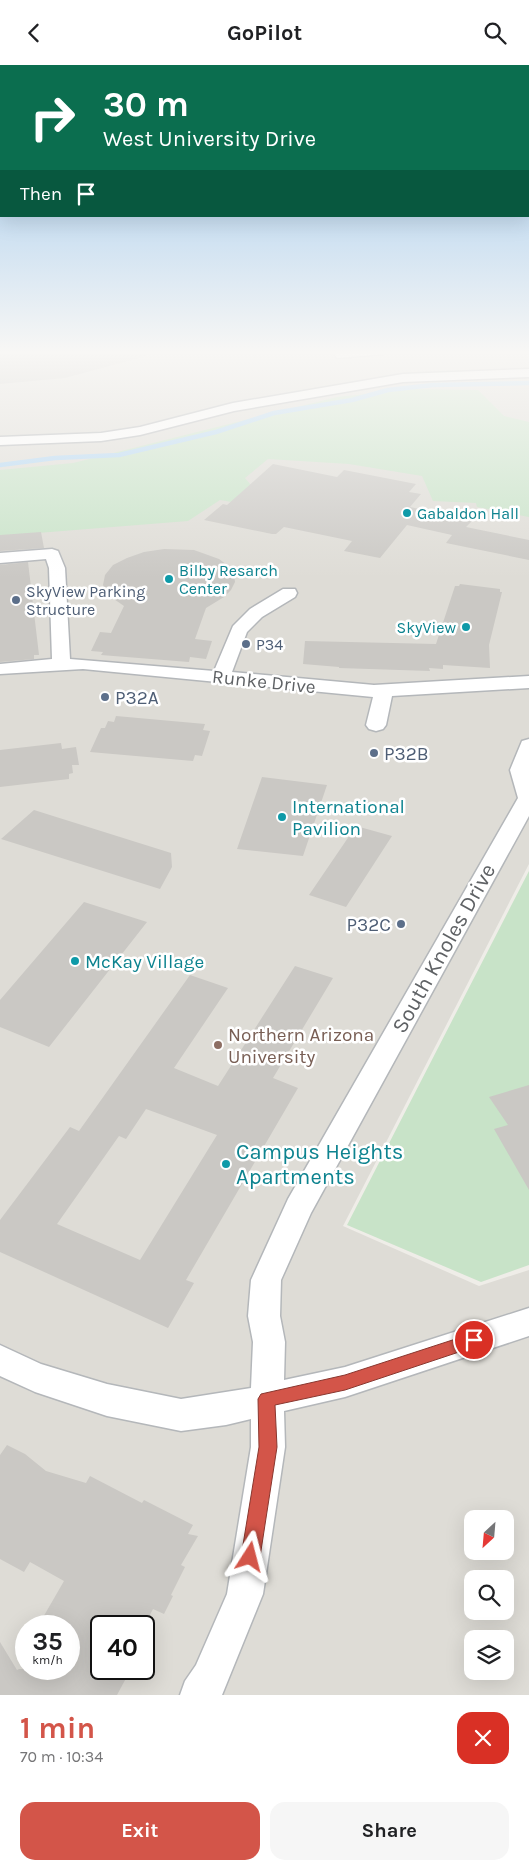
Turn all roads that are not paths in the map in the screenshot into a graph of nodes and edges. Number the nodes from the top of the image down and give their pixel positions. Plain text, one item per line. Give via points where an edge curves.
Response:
1 (159, 426) edge
2 (0, 441) edge
3 (0, 558) edge
4 (289, 593) dead end
5 (61, 663) junction
6 (0, 669) edge
7 (221, 676) junction
8 (529, 683) edge
9 (384, 690) junction
10 (376, 725) dead end
11 (529, 745) edge
12 (529, 798) edge
13 (529, 1322) edge
14 (0, 1360) edge
15 (267, 1399) junction
16 (199, 1695) edge

1 - 2 street via 101,437
3 - 5 street via 52,554 57,568
4 - 7 street via 256,613 239,629
5 - 6 street, Runke Drive
5 - 7 street, Runke Drive
7 - 9 street, Runke Drive
8 - 9 street, Runke Drive
9 - 10 street
11 - 12 street via 520,771
12 - 15 street, South Knoles Drive via 298,1208 266,1280
13 - 15 street via 345,1382
14 - 15 street via 34,1377 106,1400 181,1415
15 - 16 street, South Knoles Drive via 268,1447 245,1594 210,1679

